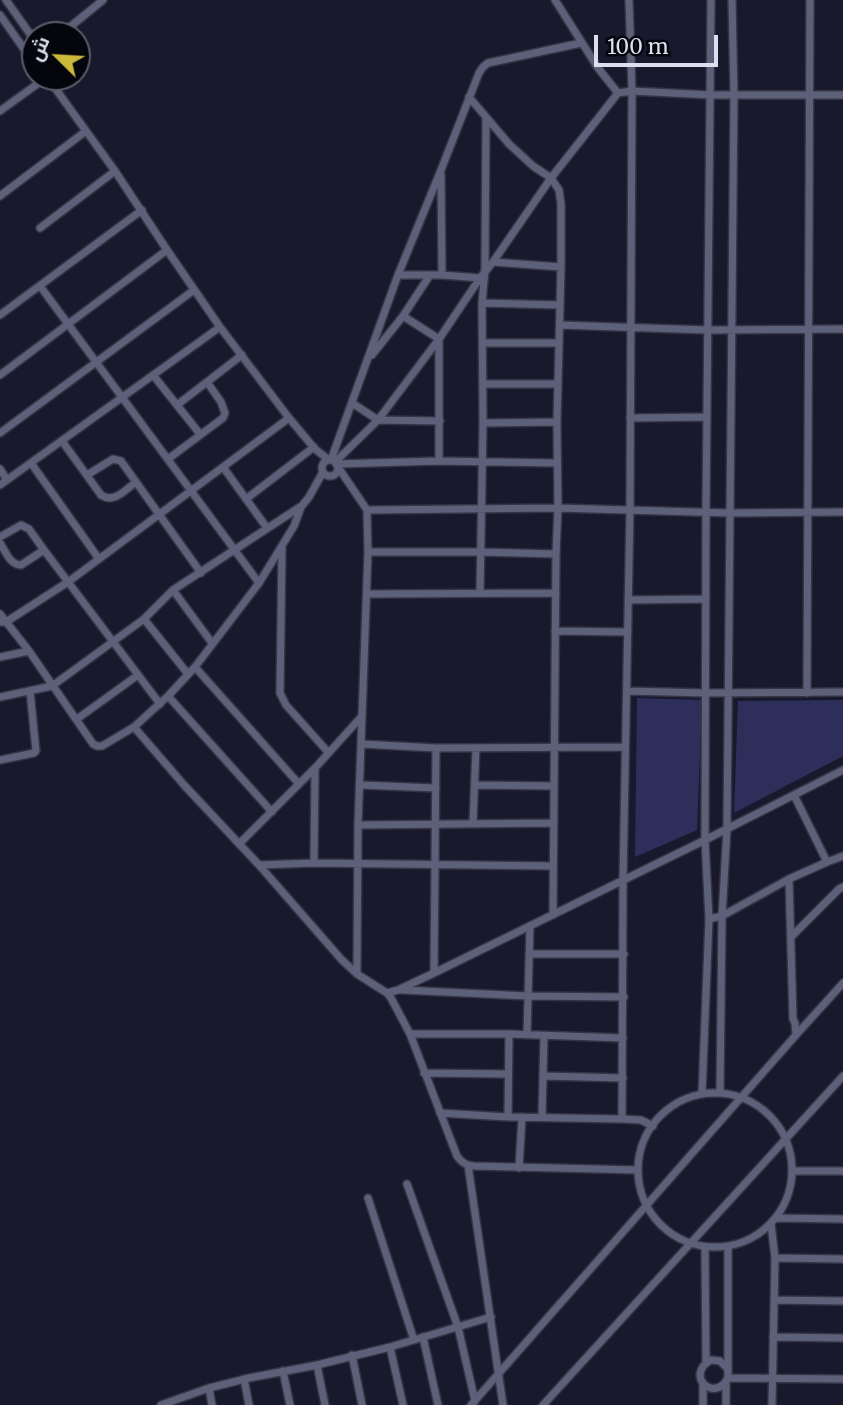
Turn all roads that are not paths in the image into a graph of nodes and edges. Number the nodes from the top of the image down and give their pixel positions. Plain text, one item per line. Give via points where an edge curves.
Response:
1 (6, 0) edge
2 (103, 0) edge
3 (555, 0) edge
4 (629, 0) edge
5 (711, 0) edge
6 (732, 0) edge
7 (810, 0) edge
8 (0, 15) edge
9 (21, 21) edge
10 (77, 21) edge
11 (21, 42) edge
12 (581, 43) junction
13 (28, 91) edge
14 (57, 91) edge
15 (632, 91) junction
16 (618, 93) junction
17 (711, 95) junction
18 (734, 95) junction
19 (843, 95) edge
20 (811, 96) junction
21 (469, 97) junction
22 (0, 111) edge
23 (486, 117) junction
24 (86, 131) junction
25 (441, 170) junction
26 (115, 171) junction
27 (551, 178) junction
28 (0, 196) edge
29 (142, 210) junction
30 (40, 228) dead end
31 (167, 250) junction
32 (493, 262) junction
33 (561, 267) junction
34 (398, 275) junction
35 (430, 275) junction
36 (442, 275) junction
37 (482, 275) junction
38 (40, 286) junction
39 (194, 290) junction
40 (482, 303) junction
41 (560, 305) junction
42 (0, 315) edge
43 (403, 316) junction
44 (68, 324) junction
45 (560, 325) junction
46 (220, 327) junction
47 (630, 327) junction
48 (843, 328) edge
49 (808, 329) junction
50 (708, 330) junction
51 (730, 330) junction
52 (439, 339) junction
53 (484, 342) junction
54 (559, 343) junction
55 (242, 355) junction
56 (367, 361) junction
57 (96, 362) junction
58 (0, 375) edge
59 (153, 375) junction
60 (207, 382) junction
61 (483, 384) junction
62 (558, 384) junction
63 (122, 397) junction
64 (352, 403) junction
65 (177, 405) junction
66 (707, 417) junction
67 (289, 418) junction
68 (630, 418) junction
69 (378, 420) junction
70 (440, 421) junction
71 (557, 422) junction
72 (483, 423) junction
73 (0, 433) edge
74 (200, 434) junction
75 (62, 440) junction
76 (314, 448) junction
77 (168, 459) junction
78 (439, 461) junction
79 (482, 461) junction
80 (31, 463) junction
81 (557, 463) junction
82 (223, 467) junction
83 (331, 467) junction
84 (0, 470) edge
85 (87, 475) junction
86 (7, 480) junction
87 (135, 482) junction
88 (0, 485) edge
89 (191, 490) junction
90 (246, 499) junction
91 (301, 507) junction
92 (558, 508) junction
93 (482, 509) junction
94 (630, 509) junction
95 (367, 510) junction
96 (706, 511) junction
97 (808, 511) junction
98 (843, 512) edge
99 (730, 513) junction
100 (159, 514) junction
101 (267, 528) junction
102 (0, 537) edge
103 (0, 543) edge
104 (282, 547) junction
105 (234, 549) junction
106 (44, 550) junction
107 (368, 552) junction
108 (481, 552) junction
109 (556, 554) junction
110 (99, 559) junction
111 (201, 573) junction
112 (68, 582) junction
113 (259, 583) junction
114 (173, 590) junction
115 (480, 593) junction
116 (555, 593) junction
117 (367, 594) junction
118 (706, 599) junction
119 (628, 600) junction
120 (0, 614) edge
121 (144, 620) junction
122 (3, 622) edge
123 (555, 631) junction
124 (628, 632) junction
125 (114, 642) junction
126 (212, 643) junction
127 (29, 651) junction
128 (0, 657) edge
129 (195, 667) junction
130 (188, 674) junction
131 (138, 675) junction
132 (52, 686) junction
133 (30, 691) junction
134 (627, 691) junction
135 (727, 692) junction
136 (843, 692) edge
137 (706, 693) junction
138 (807, 693) junction
139 (168, 696) junction
140 (0, 697) edge
141 (160, 704) junction
142 (362, 716) junction
143 (77, 719) junction
144 (134, 727) junction
145 (361, 744) junction
146 (625, 747) junction
147 (436, 748) junction
148 (475, 748) junction
149 (555, 749) junction
150 (328, 752) junction
151 (0, 760) edge
152 (315, 768) junction
153 (843, 770) edge
154 (299, 784) junction
155 (360, 785) junction
156 (475, 785) junction
157 (554, 786) junction
158 (436, 788) junction
159 (794, 795) junction
160 (272, 812) junction
161 (472, 823) junction
162 (554, 823) junction
163 (435, 824) junction
164 (358, 825) junction
165 (727, 829) junction
166 (705, 840) junction
167 (239, 844) junction
168 (843, 856) edge
169 (827, 862) junction
170 (314, 863) junction
171 (358, 864) junction
172 (258, 865) junction
173 (435, 865) junction
174 (553, 866) junction
175 (789, 879) junction
176 (624, 880) junction
177 (843, 886) edge
178 (553, 915) junction
179 (722, 916) junction
180 (709, 919) junction
181 (530, 926) junction
182 (791, 937) junction
183 (530, 954) junction
184 (624, 954) junction
185 (434, 973) junction
186 (357, 974) junction
187 (843, 983) edge
188 (398, 990) junction
189 (387, 993) junction
190 (528, 996) junction
191 (624, 998) junction
192 (410, 1034) junction
193 (509, 1034) junction
194 (527, 1035) junction
195 (796, 1035) junction
196 (544, 1036) junction
197 (623, 1038) junction
198 (424, 1073) junction
199 (508, 1074) junction
200 (543, 1076) junction
201 (843, 1076) edge
202 (623, 1078) junction
203 (720, 1093) junction
204 (702, 1094) junction
205 (741, 1097) junction
206 (440, 1113) junction
207 (508, 1116) junction
208 (522, 1116) junction
209 (542, 1117) junction
210 (622, 1119) junction
211 (653, 1126) junction
212 (786, 1138) junction
213 (468, 1165) junction
214 (519, 1168) junction
215 (638, 1171) junction
216 (793, 1171) junction
217 (843, 1171) edge
218 (407, 1184) dead end
219 (368, 1198) dead end
220 (646, 1205) junction
221 (843, 1219) edge
222 (774, 1221) junction
223 (690, 1244) junction
224 (705, 1247) junction
225 (728, 1247) junction
226 (775, 1258) junction
227 (843, 1259) edge
228 (774, 1300) junction
229 (843, 1301) edge
230 (491, 1317) junction
231 (458, 1327) junction
232 (423, 1337) junction
233 (773, 1337) junction
234 (843, 1338) edge
235 (414, 1340) junction
236 (390, 1347) junction
237 (352, 1355) junction
238 (706, 1362) junction
239 (317, 1365) junction
240 (727, 1368) junction
241 (284, 1371) junction
242 (498, 1375) junction
243 (772, 1378) junction
244 (843, 1378) edge
245 (244, 1379) junction
246 (727, 1380) junction
247 (703, 1383) junction
248 (209, 1388) junction
249 (473, 1403) edge
250 (165, 1404) edge
251 (212, 1405) edge
252 (249, 1405) edge
253 (290, 1405) edge
254 (325, 1405) edge
255 (362, 1405) edge
256 (402, 1405) edge
257 (438, 1405) edge
258 (503, 1405) edge
259 (542, 1405) edge
260 (703, 1405) edge
261 (726, 1405) edge
262 (772, 1405) edge

1 - 9 street
2 - 10 street
3 - 12 street
4 - 15 street
5 - 17 street
6 - 18 street
7 - 20 street
8 - 11 street
12 - 16 street
12 - 21 street via 488,63
13 - 22 street
14 - 24 street
15 - 16 street
15 - 17 street
15 - 47 street
16 - 27 street
17 - 18 street
17 - 50 street
18 - 20 street
18 - 51 street
19 - 20 street
20 - 49 street
21 - 23 street
21 - 25 street
23 - 27 street via 509,144
23 - 37 street
24 - 26 street
24 - 28 street
25 - 34 street
25 - 36 street
26 - 29 street
26 - 30 street
27 - 32 street
27 - 33 street via 561,204
29 - 31 street
29 - 38 street
31 - 39 street
31 - 44 street
32 - 33 street
32 - 37 street
33 - 41 street
34 - 35 street
34 - 56 street
35 - 36 street
35 - 43 street
36 - 37 street
37 - 40 street
37 - 52 street
38 - 42 street
38 - 44 street
39 - 46 street
39 - 57 street
40 - 41 street
40 - 53 street
41 - 45 street
43 - 52 street
43 - 56 street
44 - 57 street
44 - 58 street
45 - 47 street
45 - 54 street
46 - 55 street
46 - 59 street
47 - 50 street
47 - 68 street
48 - 49 street
49 - 51 street
49 - 97 street
50 - 51 street
50 - 66 street
51 - 99 street
52 - 69 street
52 - 70 street
53 - 54 street
53 - 61 street
54 - 62 street
55 - 60 street
55 - 67 street
56 - 64 street
57 - 63 street
57 - 73 street
59 - 63 street
59 - 65 street
60 - 65 street
60 - 74 street via 225,413
61 - 62 street
61 - 72 street
62 - 71 street
63 - 75 street
63 - 77 street
64 - 69 street
64 - 83 street
65 - 74 street
66 - 68 street
66 - 96 street
67 - 76 street
67 - 82 street
68 - 94 street
69 - 70 street
69 - 83 street
70 - 78 street
71 - 72 street
71 - 81 street
72 - 79 street
74 - 77 street
75 - 80 street
75 - 85 street
76 - 83 street
76 - 90 street
77 - 89 street
78 - 79 street
78 - 83 street
79 - 81 street
79 - 93 street
80 - 86 street
80 - 110 street
81 - 92 street
82 - 89 street
82 - 90 street
83 - 91 street
83 - 95 street via 351,484
84 - 86 street
85 - 87 street via 116,459
85 - 87 street via 101,495 111,499
86 - 88 street
87 - 100 street
89 - 100 street
89 - 105 street
90 - 101 street
91 - 101 street
91 - 104 street
92 - 93 street
92 - 94 street
92 - 109 street
93 - 95 street
93 - 108 street
94 - 96 street
94 - 119 street
95 - 107 street
96 - 99 street
96 - 118 street
97 - 98 street
97 - 99 street
97 - 138 street
99 - 135 street
100 - 110 street
100 - 111 street
101 - 105 street
102 - 106 street via 25,526
103 - 106 street via 18,565
104 - 113 street
104 - 150 street via 280,693
105 - 111 street
105 - 113 street
106 - 112 street
107 - 108 street
107 - 117 street
108 - 109 street
108 - 115 street
109 - 116 street
110 - 112 street
111 - 114 street
112 - 122 street
112 - 125 street
113 - 126 street
114 - 121 street
114 - 126 street
115 - 116 street
115 - 117 street
116 - 123 street
117 - 142 street
118 - 119 street
118 - 137 street
119 - 124 street
120 - 122 street
121 - 125 street
121 - 130 street
122 - 127 street
123 - 124 street
123 - 149 street
124 - 134 street
125 - 131 street
125 - 132 street
126 - 129 street
127 - 128 street
127 - 132 street
129 - 130 street
129 - 154 street
130 - 139 street
131 - 141 street
131 - 143 street
132 - 133 street
132 - 143 street
133 - 140 street
133 - 151 street via 36,751
134 - 137 street
134 - 146 street
135 - 137 street
135 - 138 street
135 - 165 street
136 - 138 street
137 - 166 street
139 - 141 street
139 - 160 street
141 - 144 street
142 - 145 street
142 - 150 street
143 - 144 street via 93,744 102,747
144 - 167 street
145 - 147 street
145 - 155 street
146 - 149 street
146 - 176 street
147 - 148 street
147 - 158 street
148 - 149 street
148 - 156 street
149 - 157 street
150 - 152 street
152 - 154 street
152 - 170 street
153 - 159 street
154 - 160 street
155 - 158 street
155 - 164 street
156 - 157 street
156 - 161 street
157 - 162 street
158 - 163 street
159 - 165 street
159 - 169 street
160 - 167 street
161 - 162 street
161 - 163 street
162 - 174 street
163 - 164 street
163 - 173 street
164 - 171 street
165 - 166 street
165 - 179 street
166 - 176 street
166 - 180 street
167 - 172 street
168 - 169 street
169 - 175 street
170 - 171 street
170 - 172 street
171 - 173 street
171 - 186 street
172 - 186 street
173 - 174 street
173 - 185 street
174 - 178 street
175 - 179 street
175 - 182 street
176 - 178 street
176 - 184 street
177 - 182 street
178 - 181 street
179 - 180 street
179 - 203 street
180 - 204 street
181 - 183 street
181 - 185 street
182 - 195 street
183 - 184 street
183 - 190 street
184 - 191 street
185 - 188 street
186 - 189 street
187 - 195 street
188 - 189 street
188 - 190 street
189 - 192 street
190 - 191 street
190 - 194 street
191 - 197 street
192 - 193 street
192 - 198 street
193 - 194 street
193 - 199 street
194 - 196 street
195 - 205 street
196 - 197 street
196 - 200 street
197 - 202 street
198 - 199 street
198 - 206 street
199 - 207 street
200 - 202 street
200 - 209 street
201 - 212 street
202 - 210 street
203 - 204 street
203 - 205 street
204 - 211 street via 669,1108
205 - 212 street via 775,1121
205 - 220 street
206 - 207 street
206 - 213 street via 457,1156
207 - 208 street
208 - 209 street
208 - 214 street
209 - 210 street
210 - 211 street
211 - 215 street via 646,1135
212 - 216 street
212 - 223 street
213 - 214 street
213 - 230 street
214 - 215 street
215 - 220 street
216 - 217 street
216 - 222 street via 788,1196
218 - 231 street
219 - 235 street
220 - 223 street via 657,1222
220 - 242 street
221 - 222 street
222 - 225 street via 752,1239
222 - 226 street
223 - 224 street
223 - 259 street
224 - 225 street
224 - 238 street
225 - 240 street
226 - 227 street
226 - 228 street
228 - 229 street
228 - 233 street
230 - 231 street
230 - 242 street
231 - 232 street
231 - 249 street
232 - 235 street
232 - 257 street
233 - 234 street
233 - 243 street
235 - 236 street
236 - 237 street
236 - 256 street
237 - 239 street
237 - 255 street
238 - 240 street via 720,1361
238 - 247 street via 700,1374
239 - 241 street
239 - 254 street
240 - 246 street
241 - 245 street
241 - 253 street
242 - 249 street
242 - 258 street
243 - 244 street
243 - 246 street
243 - 262 street
245 - 248 street
245 - 252 street
246 - 247 street via 719,1388
246 - 261 street
247 - 260 street
248 - 250 street
248 - 251 street

